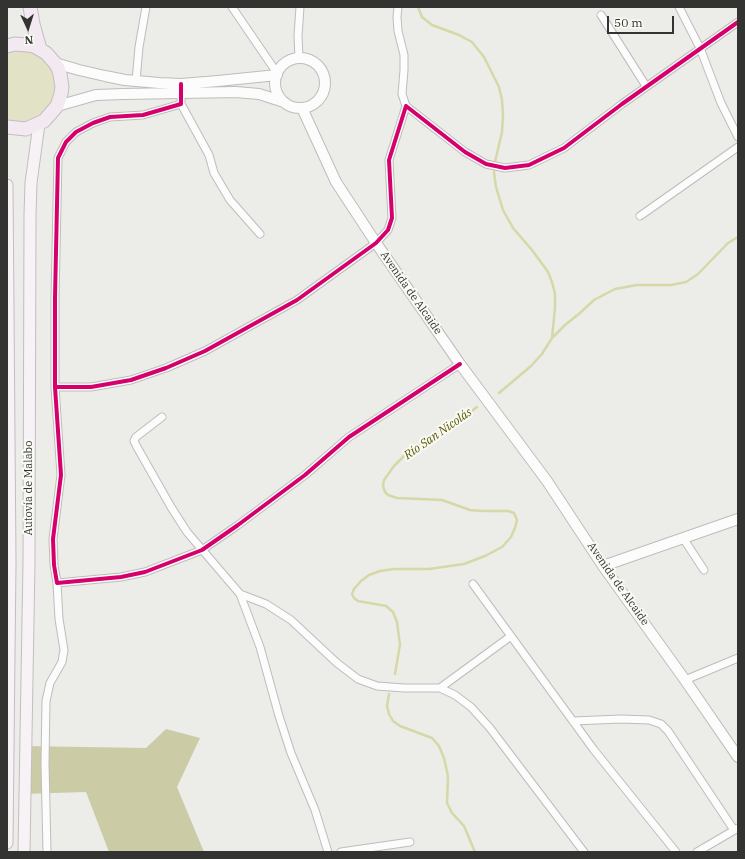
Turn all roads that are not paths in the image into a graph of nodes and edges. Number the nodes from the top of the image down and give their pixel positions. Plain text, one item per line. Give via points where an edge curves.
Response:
1 (30, 7) edge
2 (146, 7) edge
3 (232, 7) edge
4 (300, 7) edge
5 (398, 7) edge
6 (679, 7) edge
7 (600, 15) dead end
8 (738, 22) edge
9 (7, 46) edge
10 (700, 48) junction
11 (40, 49) junction
12 (299, 58) junction
13 (55, 62) junction
14 (277, 74) junction
15 (136, 81) junction
16 (646, 86) junction
17 (181, 94) junction
18 (284, 102) junction
19 (57, 106) junction
20 (406, 106) junction
21 (302, 108) junction
22 (39, 124) junction
23 (7, 127) edge
24 (738, 137) edge
25 (738, 147) edge
26 (7, 185) edge
27 (640, 216) dead end
28 (260, 234) dead end
29 (376, 243) junction
30 (460, 364) junction
31 (55, 388) junction
32 (162, 416) dead end
33 (738, 519) edge
34 (683, 538) junction
35 (202, 550) junction
36 (603, 566) junction
37 (704, 570) dead end
38 (57, 583) junction
39 (473, 584) dead end
40 (240, 594) junction
41 (511, 636) junction
42 (738, 658) edge
43 (685, 680) junction
44 (440, 688) junction
45 (573, 721) junction
46 (738, 757) edge
47 (736, 829) edge
48 (410, 842) dead end
49 (7, 843) edge
50 (24, 852) edge
51 (48, 852) edge
52 (328, 852) edge
53 (341, 852) edge
54 (584, 852) edge
55 (676, 852) edge
56 (698, 852) edge

1 - 11 highway
2 - 15 street
3 - 14 street
4 - 12 street
5 - 20 street via 398,31 404,55 402,94
6 - 10 street
7 - 16 street
8 - 10 street
9 - 11 highway via 22,44
10 - 16 street
10 - 24 street via 726,115
11 - 13 highway
12 - 14 main road via 286,63
12 - 21 main road via 317,64 323,72 325,81 324,91 319,99
13 - 15 main road via 98,75
13 - 19 highway via 62,81
14 - 17 main road via 218,81
14 - 18 main road via 275,85
15 - 17 main road
16 - 20 street via 564,148 529,165 505,168 486,164 465,152
17 - 18 main road via 236,92 259,94
17 - 19 main road via 96,96
17 - 28 street via 209,155 214,173 230,200
17 - 31 street via 143,115 110,118 93,123 76,132 66,142 58,158
18 - 21 main road via 292,107
19 - 22 highway via 49,117
20 - 29 street via 389,160 392,218 388,230
21 - 29 main road, Avenida de Alcaide via 336,182
22 - 23 highway via 26,128
22 - 50 main road, Autovía de Malabo via 31,183 30,215 29,562
25 - 27 street
26 - 49 main road, Autovía de Malabo via 10,554
29 - 30 main road, Avenida de Alcaide
29 - 31 street via 297,300 205,351 131,380 91,387
30 - 35 street via 349,437 305,475
30 - 36 main road, Avenida de Alcaide via 547,481
31 - 38 street via 61,475 53,539
32 - 35 street via 138,434 134,441 171,507
33 - 34 main road
34 - 36 main road
34 - 37 street
35 - 38 street via 145,572
35 - 40 street
36 - 43 main road, Avenida de Alcaide
38 - 51 street via 64,650 62,662 50,683 46,701
39 - 41 street
40 - 44 street via 266,604 292,620 337,663 358,679 377,686
40 - 52 street via 260,647 291,753 315,810
41 - 44 street
41 - 45 street
42 - 43 street
43 - 46 main road, Avenida de Alcaide
44 - 54 street via 471,707 490,728
45 - 47 street via 621,719 649,720 661,724
45 - 55 street
47 - 56 street
48 - 53 street

